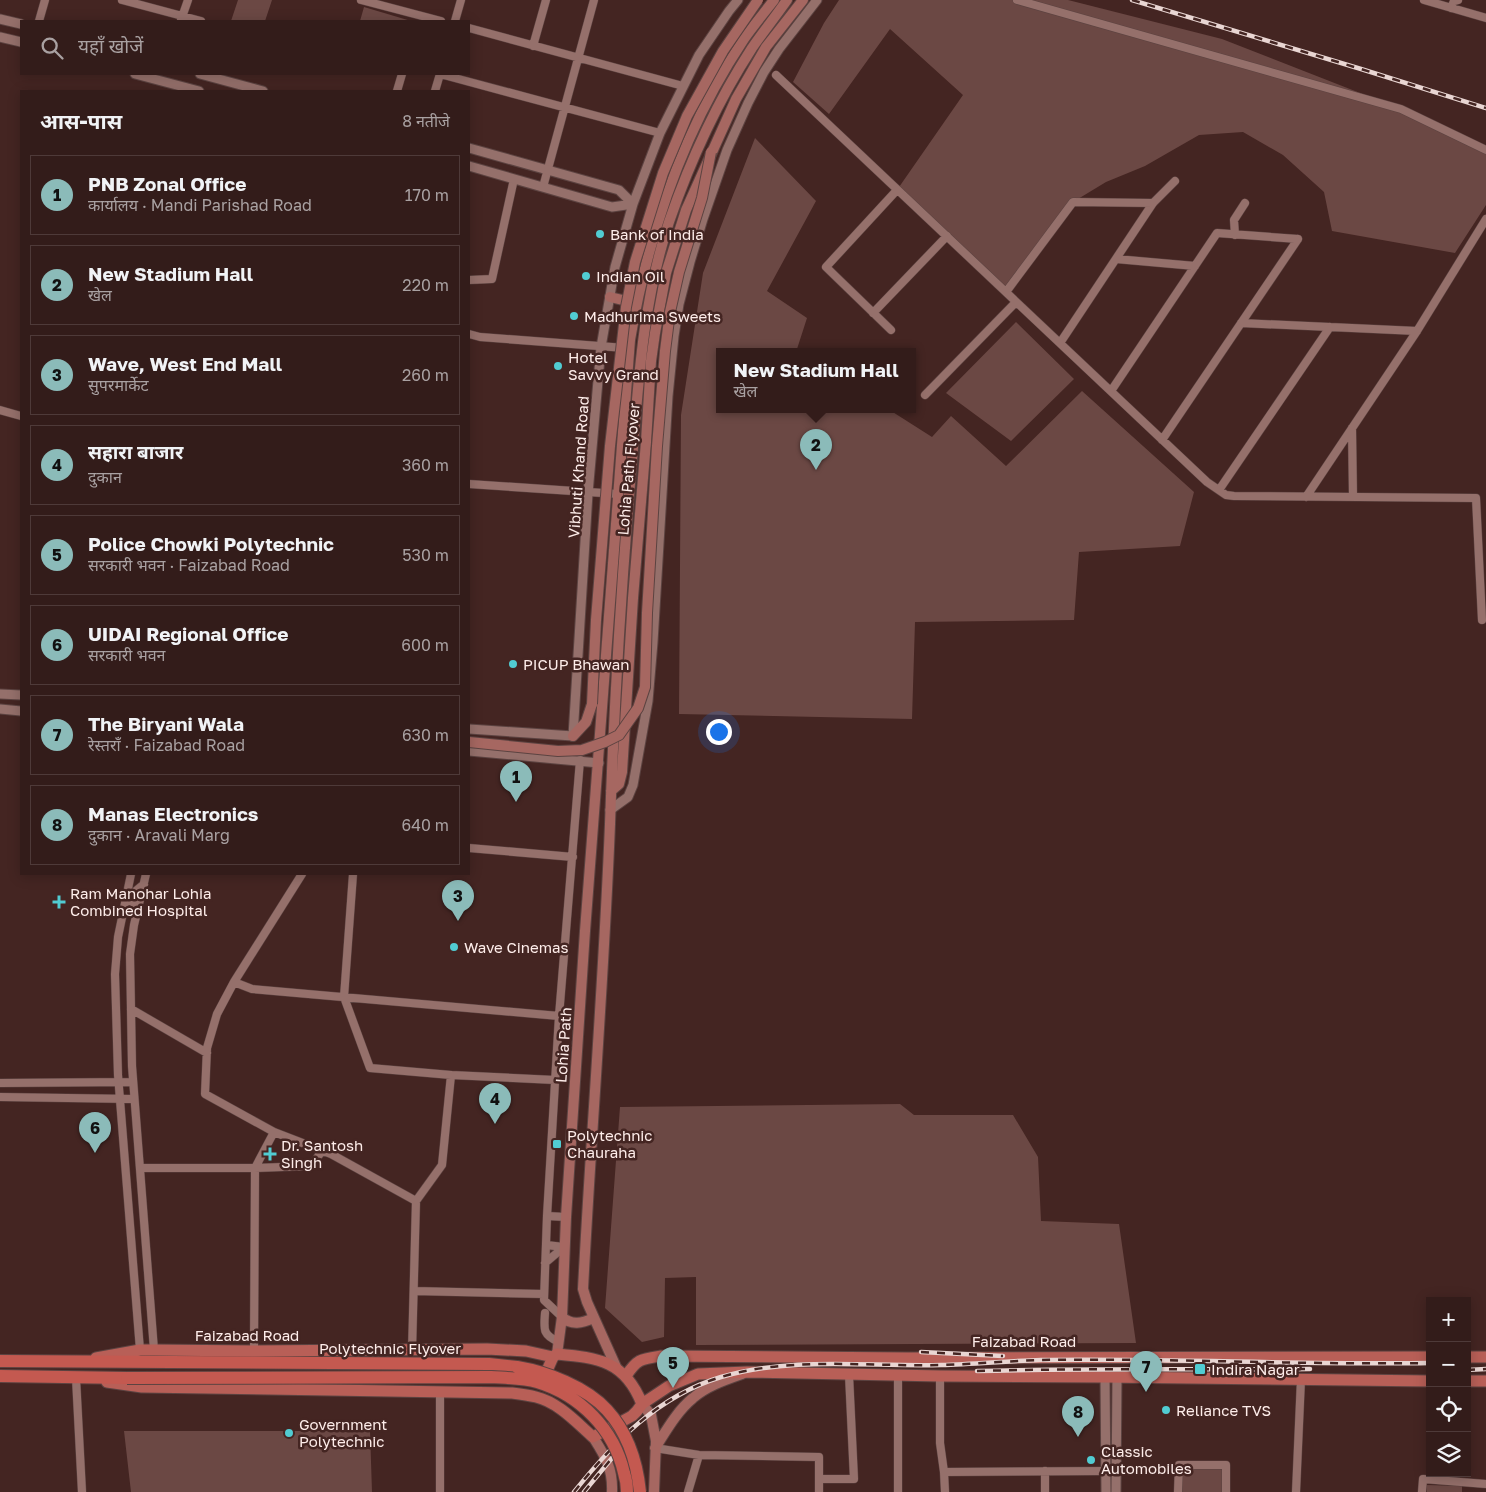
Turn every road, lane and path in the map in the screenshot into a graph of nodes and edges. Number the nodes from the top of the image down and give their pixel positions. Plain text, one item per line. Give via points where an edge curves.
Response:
1 (45, 0) edge
2 (122, 0) edge
3 (188, 0) edge
4 (361, 0) edge
5 (461, 0) edge
6 (546, 0) edge
7 (594, 0) edge
8 (738, 0) edge
9 (758, 0) edge
10 (774, 0) edge
11 (788, 0) edge
12 (803, 0) edge
13 (817, 0) edge
14 (1017, 0) edge
15 (1424, 0) edge
16 (1458, 0) edge
17 (1451, 8) junction
18 (418, 18) edge
19 (1486, 18) edge
20 (0, 19) edge
21 (182, 19) edge
22 (39, 20) edge
23 (433, 20) edge
24 (455, 20) edge
25 (20, 24) edge
26 (470, 28) edge
27 (0, 37) edge
28 (20, 42) edge
29 (533, 46) junction
30 (578, 58) junction
31 (139, 75) edge
32 (204, 75) edge
33 (400, 75) edge
34 (440, 75) edge
35 (444, 75) edge
36 (776, 75) dead end
37 (683, 86) junction
38 (195, 90) edge
39 (259, 90) edge
40 (397, 90) edge
41 (435, 90) edge
42 (565, 107) junction
43 (660, 133) junction
44 (470, 148) edge
45 (1486, 150) edge
46 (711, 152) junction
47 (470, 166) edge
48 (548, 170) junction
49 (514, 179) junction
50 (1175, 181) dead end
51 (543, 187) junction
52 (898, 190) junction
53 (1153, 203) junction
54 (1245, 203) dead end
55 (633, 204) junction
56 (1486, 219) edge
57 (1235, 235) junction
58 (947, 236) junction
59 (1116, 259) junction
60 (1196, 266) junction
61 (470, 280) edge
62 (1006, 292) junction
63 (610, 298) junction
64 (1016, 302) junction
65 (636, 303) junction
66 (873, 313) junction
67 (1241, 323) junction
68 (1330, 327) junction
69 (891, 330) dead end
70 (1418, 331) junction
71 (470, 334) edge
72 (1060, 343) junction
73 (601, 347) junction
74 (630, 348) junction
75 (1111, 391) junction
76 (925, 395) dead end
77 (0, 410) edge
78 (20, 416) edge
79 (1352, 428) junction
80 (1162, 440) junction
81 (470, 484) edge
82 (1219, 490) junction
83 (588, 493) junction
84 (618, 494) junction
85 (1306, 497) junction
86 (1352, 497) junction
87 (1482, 620) dead end
88 (0, 694) edge
89 (20, 695) edge
90 (0, 709) edge
91 (20, 711) edge
92 (470, 729) edge
93 (533, 734) junction
94 (573, 736) junction
95 (600, 738) joint
96 (470, 742) edge
97 (470, 751) edge
98 (531, 757) junction
99 (580, 760) junction
100 (599, 763) junction
101 (611, 791) junction
102 (610, 810) junction
103 (470, 848) edge
104 (573, 857) junction
105 (131, 875) edge
106 (146, 875) edge
107 (301, 875) edge
108 (353, 875) edge
109 (144, 884) junction
110 (126, 899) junction
111 (138, 905) junction
112 (234, 982) junction
113 (344, 997) junction
114 (131, 1008) junction
115 (559, 1016) junction
116 (207, 1052) junction
117 (451, 1075) junction
118 (555, 1080) junction
119 (118, 1082) junction
120 (133, 1082) junction
121 (0, 1083) edge
122 (51, 1083) junction
123 (0, 1097) edge
124 (50, 1098) junction
125 (120, 1099) junction
126 (134, 1099) junction
127 (274, 1132) junction
128 (322, 1151) junction
129 (140, 1168) junction
130 (255, 1168) junction
131 (416, 1201) junction
132 (547, 1216) junction
133 (566, 1217) junction
134 (546, 1245) junction
135 (564, 1247) junction
136 (545, 1262) junction
137 (148, 1266) junction
138 (134, 1267) junction
139 (414, 1291) junction
140 (544, 1294) junction
141 (545, 1313) dead end
142 (562, 1317) junction
143 (594, 1318) junction
144 (558, 1342) junction
145 (140, 1350) junction
146 (154, 1350) junction
147 (522, 1350) junction
148 (254, 1351) junction
149 (412, 1351) junction
150 (555, 1356) junction
151 (1426, 1357) edge
152 (1471, 1357) edge
153 (1486, 1357) edge
154 (0, 1361) edge
155 (71, 1362) junction
156 (747, 1372) junction
157 (621, 1373) junction
158 (849, 1374) junction
159 (898, 1375) junction
160 (6, 1376) edge
161 (940, 1376) junction
162 (1105, 1377) junction
163 (1117, 1377) junction
164 (76, 1378) junction
165 (1301, 1379) junction
166 (1426, 1381) edge
167 (1471, 1381) edge
168 (1486, 1381) edge
169 (0, 1384) edge
170 (440, 1392) junction
171 (512, 1393) junction
172 (537, 1397) junction
173 (642, 1404) junction
174 (593, 1437) junction
175 (655, 1448) junction
176 (700, 1455) junction
177 (1106, 1471) junction
178 (1116, 1471) junction
179 (944, 1472) junction
180 (1045, 1472) junction
181 (655, 1473) junction
182 (611, 1474) junction
183 (819, 1479) junction
184 (1467, 1483) junction
185 (1486, 1484) edge
186 (82, 1492) edge
187 (440, 1492) edge
188 (612, 1492) edge
189 (627, 1492) edge
190 (640, 1492) edge
191 (654, 1492) edge
192 (688, 1492) edge
193 (818, 1492) edge
194 (898, 1492) edge
195 (945, 1492) edge
196 (1045, 1492) edge
197 (1106, 1492) edge
198 (1116, 1492) edge
199 (1178, 1492) edge
200 (1226, 1492) edge
201 (1296, 1492) edge
202 (1422, 1492) edge
203 (1467, 1492) edge

1 - 22 street
2 - 21 street
3 - 21 street
4 - 18 street
5 - 24 street
6 - 29 street
7 - 30 street
8 - 37 street, Vibhuti Khand Road via 699,55
9 - 94 main road, Lohia Path Flyover, bridge via 723,51 686,116 635,262 626,307 610,446 592,704 586,722
10 - 65 main road, Lohia Path Flyover via 744,39 686,145 660,216
11 - 101 main road, Lohia Path Flyover via 752,47 715,111 669,222 657,265 640,360 626,530
12 - 46 main road, Lohia Path Flyover via 766,47
13 - 102 street via 779,49 748,103 702,219 679,304 671,357 648,702 628,798
14 - 45 street via 1401,109
15 - 17 street
16 - 17 street
17 - 19 street
18 - 23 street
20 - 25 street
26 - 29 street
27 - 28 street
29 - 30 street
30 - 37 street
30 - 42 street
31 - 38 street
32 - 39 street
33 - 40 street
34 - 41 street
35 - 42 street
36 - 52 street
37 - 43 street, Vibhuti Khand Road
42 - 43 street
42 - 48 street
43 - 55 street, Vibhuti Khand Road
44 - 48 street
46 - 96 main road, bridge via 702,198 678,272 670,312 656,456 645,687 638,708 619,735 582,750 558,751
46 - 101 main road, Lohia Path Flyover, bridge via 686,210 666,273 655,333 622,772 618,784
47 - 49 street
48 - 51 street
48 - 55 street via 619,190
49 - 51 street
49 - 61 street via 492,279
50 - 53 street
51 - 55 street via 612,207
52 - 58 street
52 - 66 street via 826,267
53 - 59 street
53 - 62 street via 1073,202
54 - 57 street via 1234,220
55 - 63 street, Vibhuti Khand Road via 615,267
56 - 70 street
57 - 60 street via 1217,233
57 - 67 street via 1298,239
58 - 62 street
58 - 66 street
59 - 60 street
59 - 72 street
60 - 75 street
62 - 64 street
63 - 65 main road
63 - 73 street, Vibhuti Khand Road
64 - 72 street
64 - 76 street
65 - 74 main road, Lohia Path Flyover
66 - 69 street
67 - 68 street
67 - 80 street
68 - 70 street
68 - 82 street
70 - 79 street
71 - 73 street
72 - 75 street
73 - 74 street
73 - 83 street, Vibhuti Khand Road
74 - 84 main road, Lohia Path Flyover
75 - 80 street
77 - 78 street
79 - 85 street
79 - 86 street
80 - 82 street
81 - 83 street
82 - 85 street via 1234,496
83 - 84 street
83 - 94 street, Vibhuti Khand Road
84 - 95 main road, Lohia Path Flyover
85 - 86 street
86 - 87 street via 1476,498
88 - 89 street
90 - 91 street
92 - 93 street
93 - 94 street
93 - 98 street
95 - 100 main road, Lohia Path
97 - 98 street
98 - 99 street
99 - 100 street
99 - 104 street
100 - 133 main road, Lohia Path
101 - 102 main road, Lohia Path Flyover
102 - 143 main road, Lohia Path Flyover via 583,1289
103 - 104 street
104 - 115 street
105 - 110 street
106 - 109 street
107 - 112 street
108 - 113 street
109 - 110 street
109 - 111 street
110 - 111 street
110 - 119 street via 115,974
111 - 114 street via 130,954
112 - 113 street via 252,988
112 - 116 street via 217,1014
113 - 115 street
113 - 117 street via 370,1068
114 - 116 street
114 - 120 street
115 - 118 street
116 - 127 street via 205,1094
117 - 118 street
117 - 131 street via 442,1165
118 - 132 street
119 - 120 street
119 - 122 street
119 - 125 street
120 - 126 street
121 - 122 street
122 - 124 street
123 - 124 street
124 - 125 street
125 - 126 street
125 - 138 street
126 - 129 street
127 - 128 street
127 - 130 street
128 - 130 street via 311,1166
128 - 131 street
129 - 130 street
129 - 137 street
130 - 148 street
131 - 139 street
132 - 133 street
132 - 134 street
133 - 135 main road, Lohia Path
134 - 135 street
134 - 136 street
135 - 136 street
135 - 142 main road, Lohia Path
136 - 140 street
137 - 138 street
137 - 146 street
138 - 145 street
139 - 140 street
139 - 149 street
140 - 142 street via 544,1300
141 - 144 street via 544,1330 549,1338
142 - 143 main road via 575,1324
142 - 144 main road, Lohia Path
143 - 157 main road
144 - 150 main road, Lohia Path
145 - 146 main road, Faizabad Road
145 - 155 main road, Faizabad Road
146 - 148 main road, Faizabad Road
147 - 149 main road, Faizabad Road
147 - 150 main road, Faizabad Road
147 - 171 main road via 520,1370
148 - 149 main road, Faizabad Road
150 - 157 main road via 600,1360
150 - 172 main road
151 - 157 main road, Faizabad Road via 661,1356 640,1360
152 - 153 main road
154 - 155 highway, Faizabad Road
155 - 190 highway, Polytechnic Flyover, bridge via 489,1364 536,1370 567,1382 607,1410 624,1434 635,1460
156 - 158 main road
156 - 173 main road via 698,1374 669,1386
156 - 175 main road via 693,1397
157 - 173 main road via 636,1389
158 - 159 main road
158 - 183 street via 854,1479
159 - 161 main road
159 - 194 street
160 - 164 highway, Polytechnic Flyover
160 - 169 street
161 - 162 main road
161 - 179 street via 940,1443
162 - 163 main road
162 - 177 street
163 - 165 main road
163 - 178 street
164 - 170 main road via 142,1387
164 - 186 street
164 - 189 highway, Polytechnic Flyover, bridge via 490,1377 536,1382 581,1405 597,1419 622,1463
165 - 166 main road
165 - 201 street
167 - 168 main road
170 - 171 main road
170 - 187 street
171 - 172 main road
172 - 174 main road via 570,1417
173 - 174 main road via 632,1416
173 - 175 main road via 651,1415
174 - 182 main road via 609,1463
175 - 176 street
175 - 181 main road
176 - 183 street via 819,1457
176 - 192 street
177 - 178 street
177 - 180 street
177 - 197 street
178 - 198 street
179 - 180 street
179 - 195 street
180 - 196 street
181 - 182 main road via 641,1468
181 - 191 main road
182 - 188 main road
183 - 193 street
184 - 185 street
184 - 202 street via 1423,1480
184 - 203 street
199 - 200 street via 1179,1465 1226,1465

